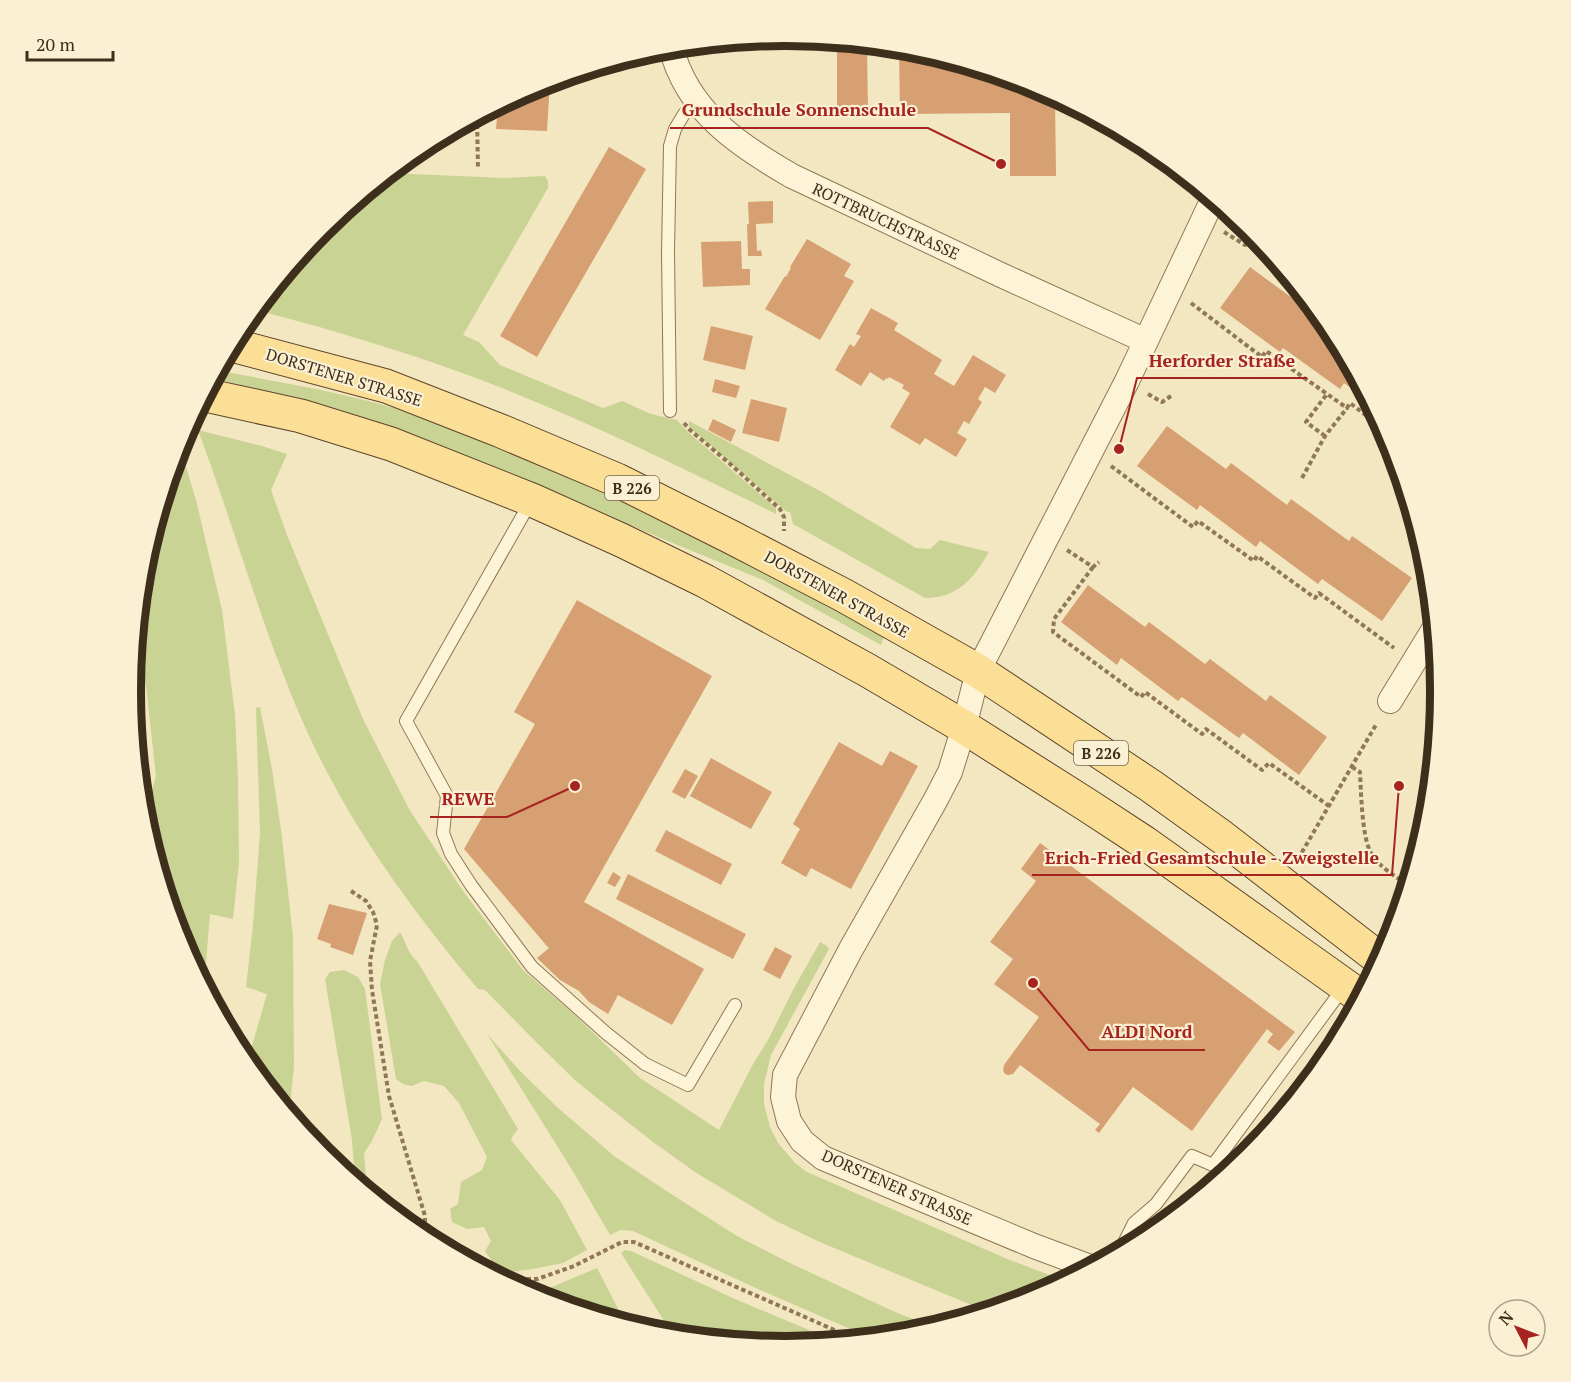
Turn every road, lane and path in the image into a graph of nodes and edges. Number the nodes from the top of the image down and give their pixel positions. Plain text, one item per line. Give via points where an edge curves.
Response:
1 (673, 57) edge
2 (696, 100) junction
3 (477, 125) edge
4 (478, 169) dead end
5 (1210, 206) edge
6 (1171, 289) junction
7 (1146, 341) junction
8 (241, 347) edge
9 (1327, 394) junction
10 (213, 396) edge
11 (1347, 408) junction
12 (670, 411) joint
13 (1370, 418) edge
14 (1325, 436) junction
15 (1091, 452) junction
16 (1302, 478) dead end
17 (532, 500) junction
18 (784, 529) dead end
19 (1047, 537) junction
20 (1099, 562) dead end
21 (1093, 567) junction
22 (1428, 639) edge
23 (1413, 663) junction
24 (978, 671) junction
25 (1390, 701) joint
26 (964, 727) junction
27 (1352, 767) junction
28 (1329, 806) junction
29 (1401, 880) edge
30 (1283, 883) junction
31 (351, 891) dead end
32 (1374, 954) edge
33 (1353, 992) edge
34 (735, 1005) dead end
35 (425, 1226) edge
36 (1127, 1238) edge
37 (1081, 1264) edge
38 (524, 1279) edge
39 (841, 1333) edge

1 - 2 street, ROTTBRUCHSTRASSE
2 - 7 street, ROTTBRUCHSTRASSE via 732,138 792,176
2 - 12 lane via 675,129 670,146
3 - 4 path
5 - 6 street, DORSTENER STRASSE
6 - 7 street, DORSTENER STRASSE
6 - 9 path via 1262,357 1266,351
7 - 15 street, DORSTENER STRASSE
8 - 24 main road, DORSTENER STRASSE / B 226 via 386,386 616,480 833,590
9 - 11 path
9 - 14 path via 1306,422
10 - 17 main road via 301,416 392,444
11 - 13 path via 1350,404
11 - 14 path
12 - 18 path via 780,509
14 - 16 path
15 - 19 street, DORSTENER STRASSE
15 - 23 path via 1193,527 1198,521 1254,561 1257,556 1315,598 1319,593
17 - 26 main road via 705,581
17 - 34 lane via 406,721 447,796 443,833 451,854 532,967 645,1064 688,1085
19 - 21 path
19 - 24 street, DORSTENER STRASSE
20 - 21 path
21 - 28 path via 1054,620 1053,632 1141,697 1145,692 1202,734 1206,729 1262,770 1269,763
22 - 23 street
23 - 25 street
24 - 26 street, DORSTENER STRASSE
24 - 30 main road, DORSTENER STRASSE / B 226 via 1151,786
25 - 27 path
26 - 33 main road via 1145,843
26 - 37 street, DORSTENER STRASSE via 940,792 785,1075 783,1097 789,1121 802,1141 824,1158
27 - 28 path
27 - 29 path via 1360,772 1370,852
28 - 30 path
30 - 32 main road, DORSTENER STRASSE / B 226
31 - 35 path via 366,901 377,925 370,961 388,1096
33 - 36 lane via 1213,1165 1191,1156 1156,1204 1134,1223
38 - 39 path via 537,1279 574,1266 622,1242 634,1242

